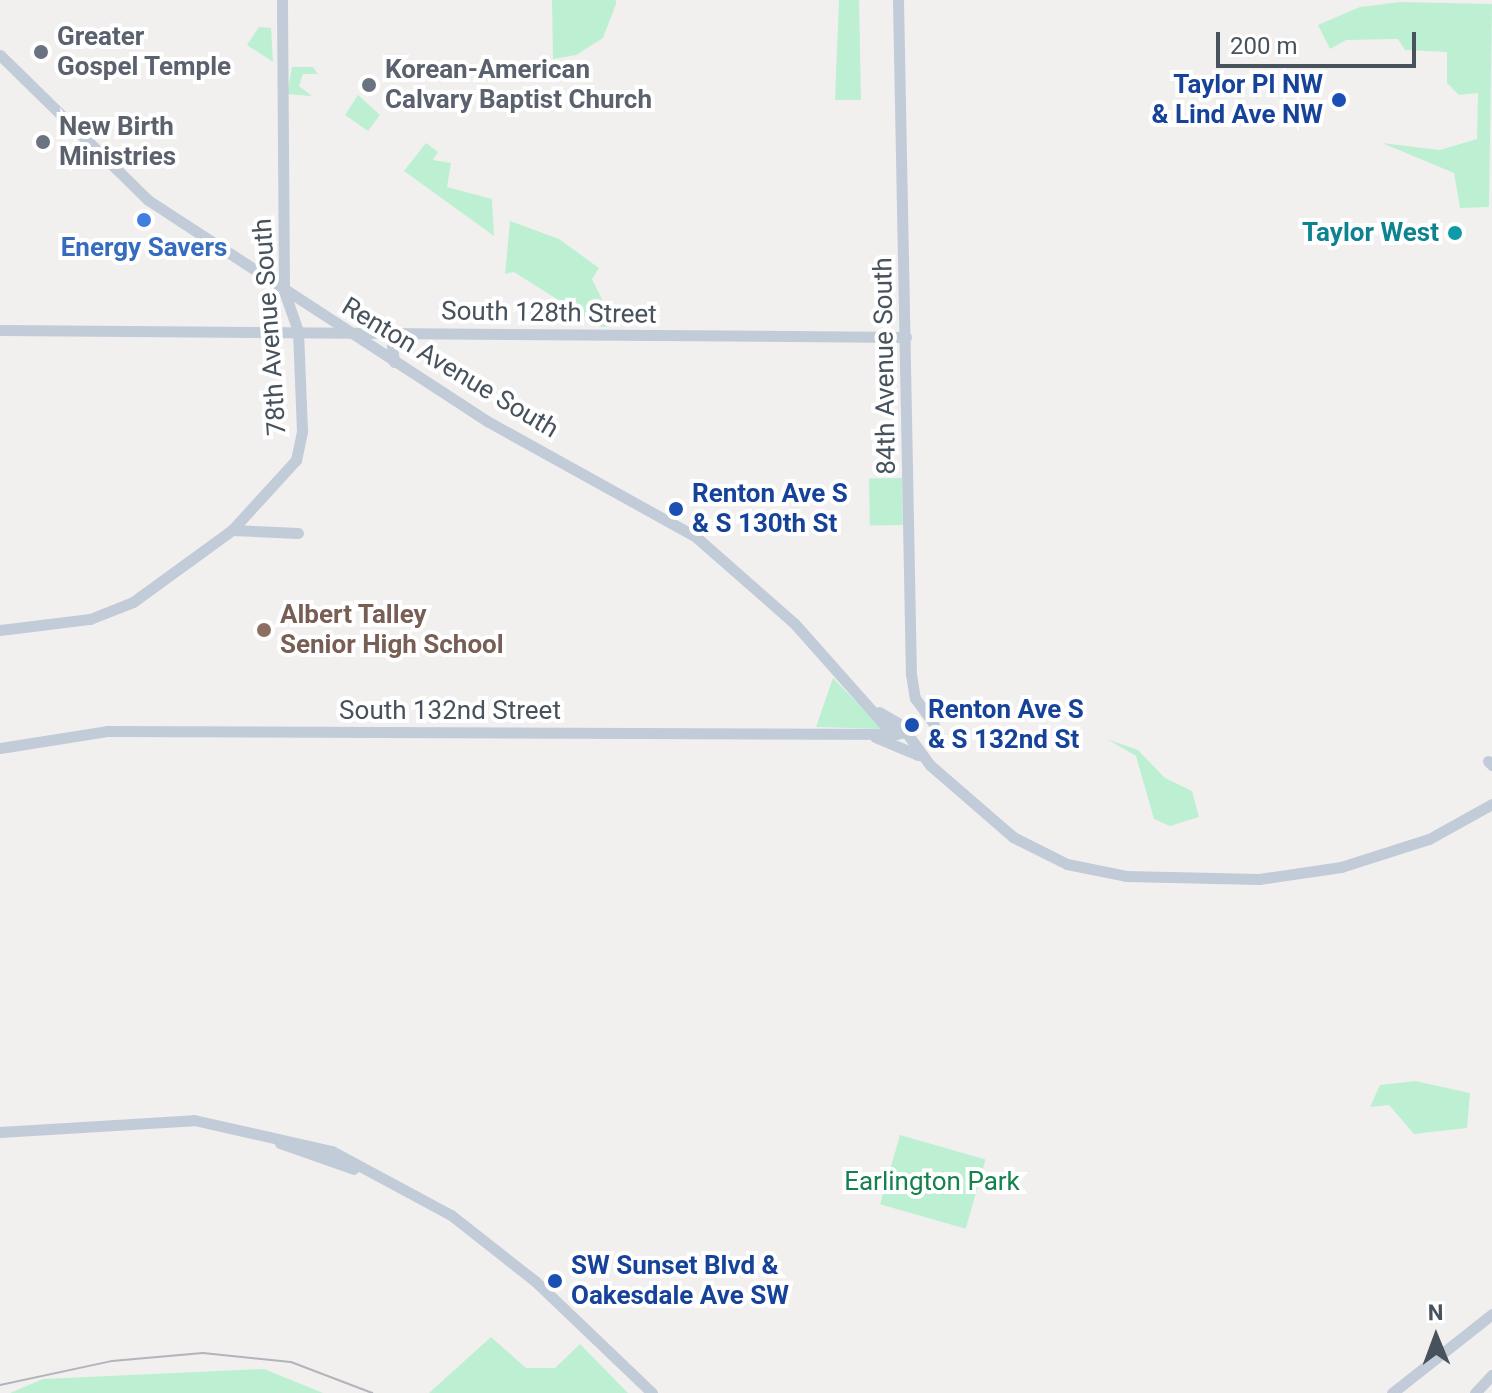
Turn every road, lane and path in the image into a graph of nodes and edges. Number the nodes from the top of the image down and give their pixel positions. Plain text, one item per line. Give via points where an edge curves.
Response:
1 (282, 0) edge
2 (898, 0) edge
3 (0, 55) edge
4 (284, 291) junction
5 (0, 330) edge
6 (298, 331) junction
7 (345, 331) junction
8 (400, 333) junction
9 (906, 337) junction
10 (394, 362) junction
11 (232, 530) junction
12 (298, 533) dead end
13 (0, 630) edge
14 (934, 724) dead end
15 (902, 733) junction
16 (871, 735) junction
17 (0, 748) edge
18 (923, 757) junction
19 (1492, 804) edge
20 (0, 1132) edge
21 (0, 1138) edge
22 (393, 1183) junction
23 (1492, 1314) edge
24 (1492, 1375) edge
25 (652, 1393) edge
26 (1392, 1393) edge
27 (1475, 1393) edge

1 - 4 street, 78th Avenue South
2 - 9 street, 84th Avenue South
3 - 4 street, Renton Avenue South via 127,184
4 - 6 street, 78th Avenue South
4 - 7 street, Renton Avenue South
5 - 6 street, South 128th Street
6 - 7 street, South 128th Street
6 - 11 street, 78th Avenue South via 302,431 296,460
7 - 8 street, South 128th Street
7 - 10 street, Renton Avenue South
8 - 9 street, South 128th Street
8 - 10 street via 392,346
9 - 14 street, 84th Avenue South via 911,685
10 - 15 street, Renton Avenue South via 696,537 794,623 879,712 890,731
11 - 12 street
11 - 13 street, 78th Avenue South via 103,616
15 - 16 street, South 132nd Street
15 - 18 street, Renton Avenue South
16 - 17 street, South 132nd Street via 107,731
16 - 18 street
18 - 19 street, Renton Avenue South via 1013,837 1094,871 1259,879 1341,867 1429,839
20 - 22 street via 194,1120 297,1140
21 - 22 street via 194,1128 290,1146
22 - 25 street via 451,1215 535,1281
23 - 26 street
24 - 27 street

